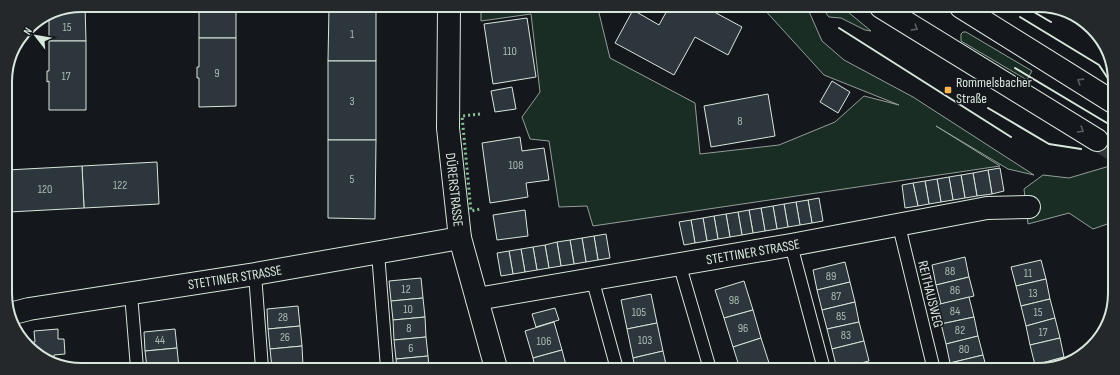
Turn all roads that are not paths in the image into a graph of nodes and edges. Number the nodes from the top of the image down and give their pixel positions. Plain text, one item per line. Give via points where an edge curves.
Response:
1 (449, 12) edge
2 (889, 12) edge
3 (969, 12) edge
4 (1108, 99) edge
5 (1097, 140) tunnel mouth
6 (1029, 207) dead end
7 (899, 226) junction
8 (460, 238) junction
9 (791, 245) junction
10 (378, 253) junction
11 (679, 263) junction
12 (255, 274) junction
13 (592, 278) junction
14 (132, 294) junction
15 (477, 299) junction
16 (15, 313) edge
17 (137, 363) edge
18 (262, 363) edge
19 (387, 363) edge
20 (495, 363) edge
21 (615, 363) edge
22 (708, 363) edge
23 (822, 363) edge
24 (932, 363) edge

1 - 8 street, DÜRERSTRASSE via 448,128
2 -> 5 street
4 -> 3 street
6 - 7 street, STETTINER STRASSE via 988,208
7 - 9 street, STETTINER STRASSE
7 - 24 lane, REITHAUSWEG
8 - 10 street, STETTINER STRASSE
8 - 15 street, DÜRERSTRASSE
9 - 11 street, STETTINER STRASSE
9 - 23 lane
10 - 12 street, STETTINER STRASSE
10 - 19 lane
11 - 13 street, STETTINER STRASSE
11 - 22 lane
12 - 14 street, STETTINER STRASSE
12 - 18 lane
13 - 15 street, STETTINER STRASSE
13 - 21 lane
14 - 16 street, STETTINER STRASSE
14 - 17 lane
15 - 20 street, DÜRERSTRASSE

